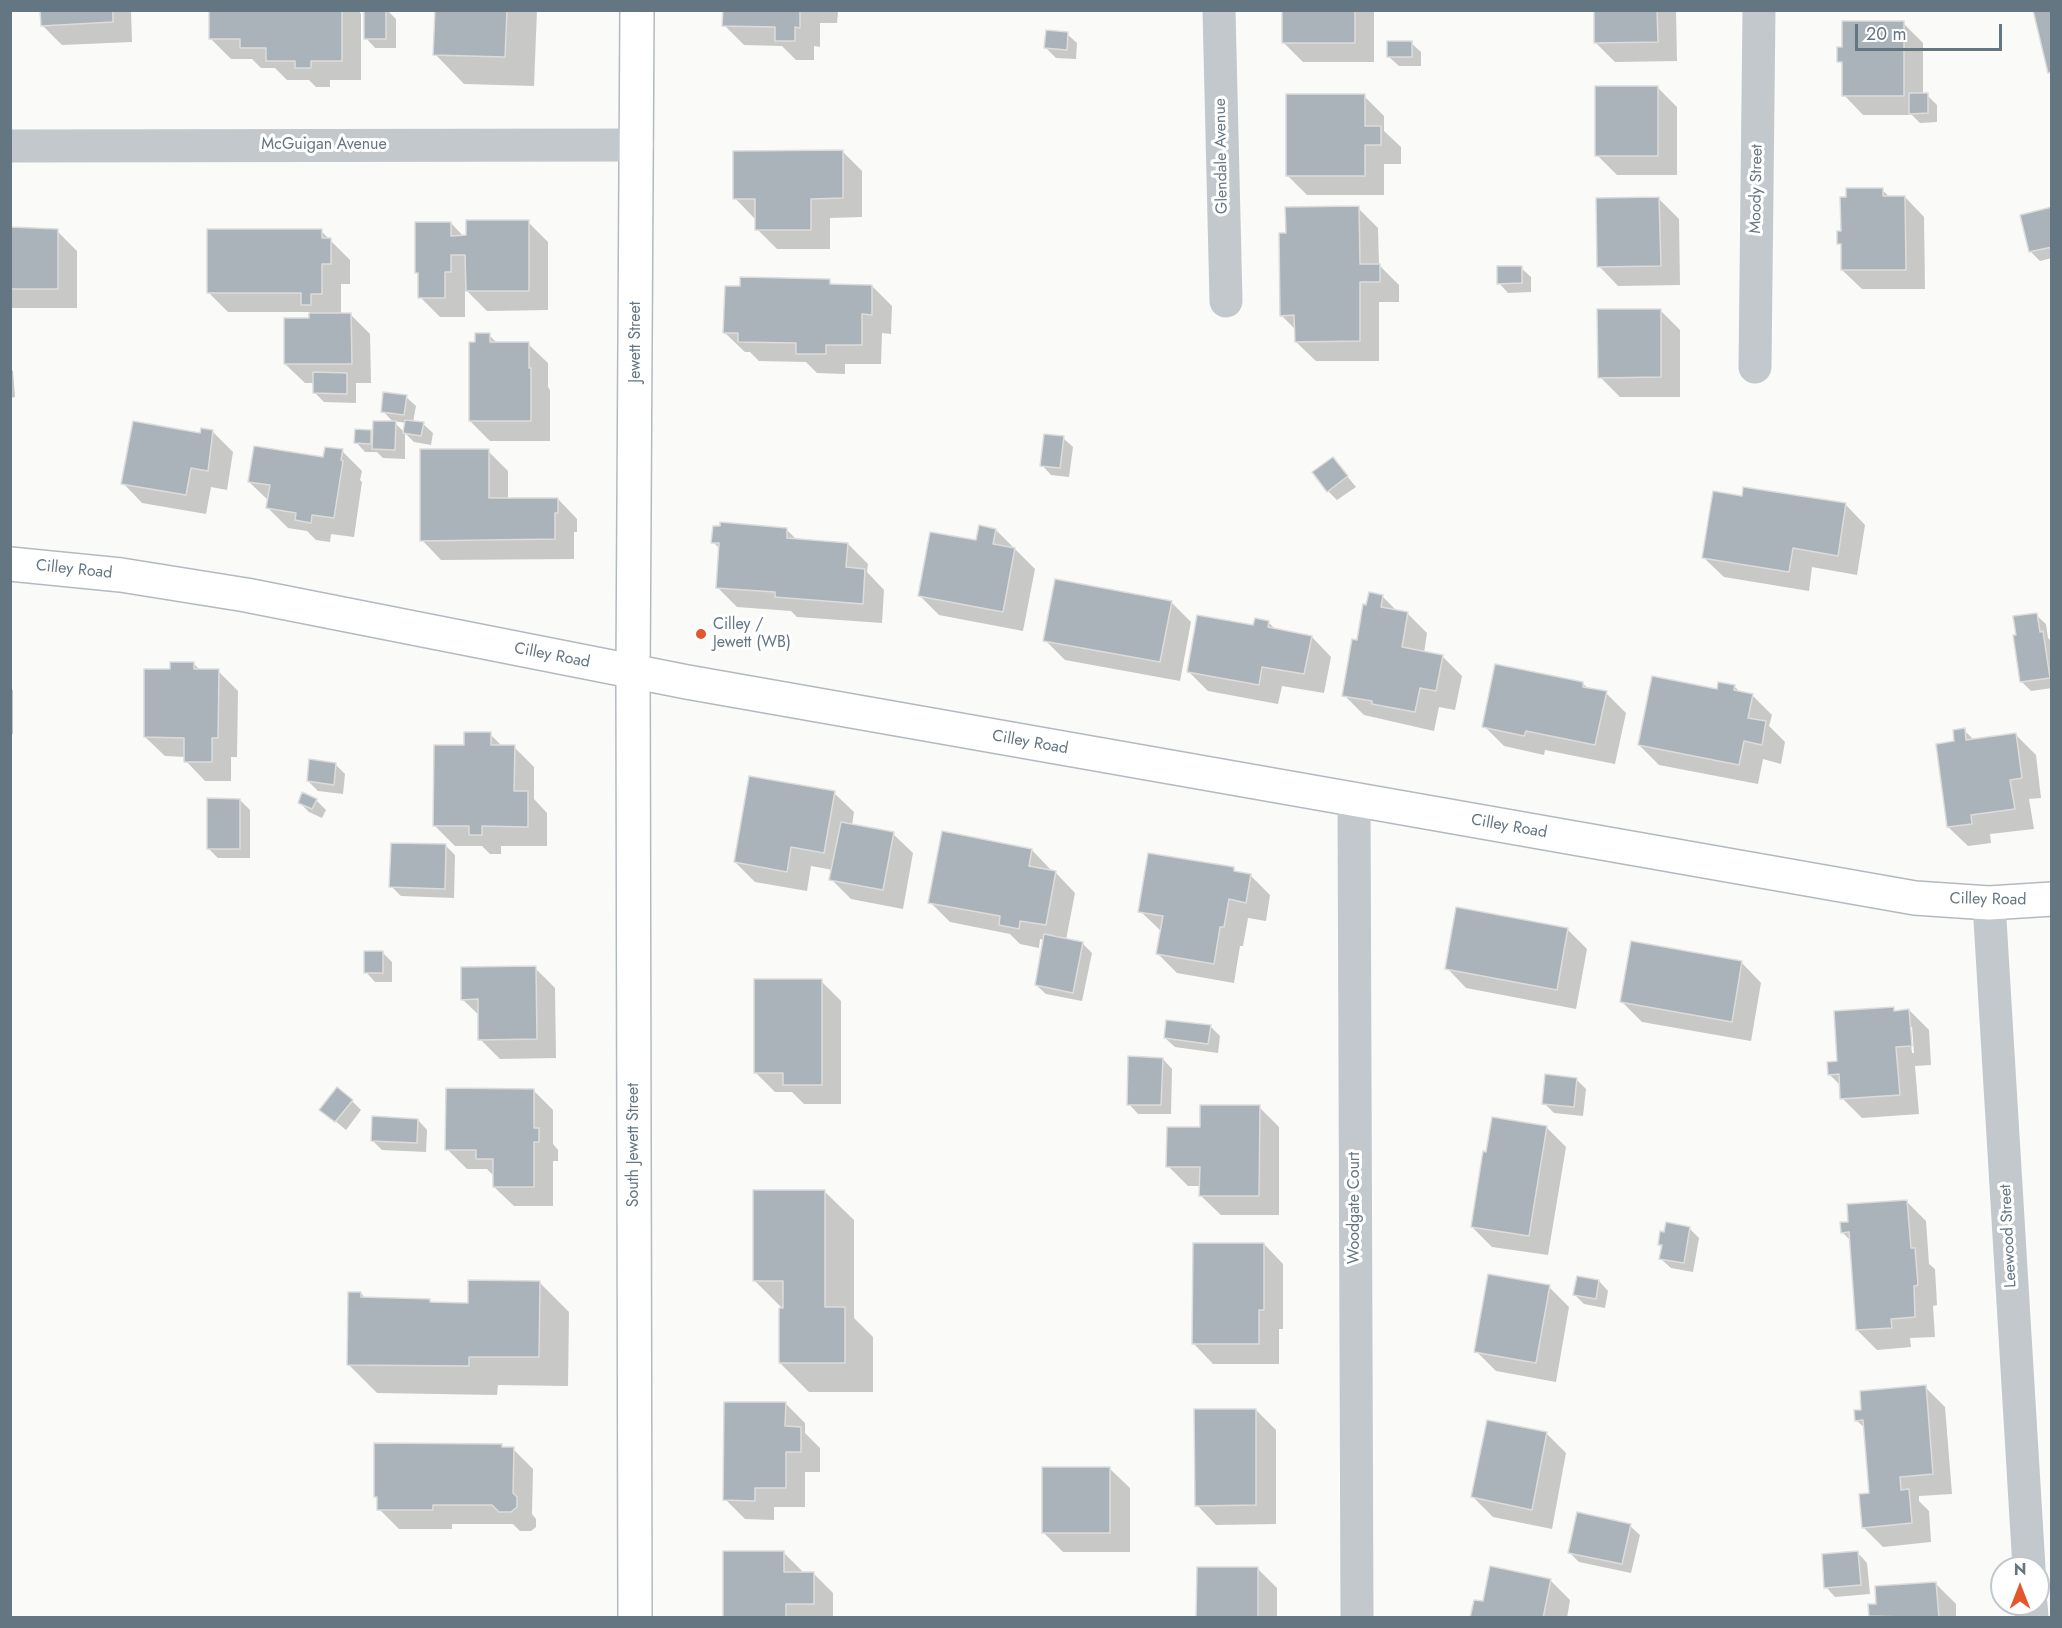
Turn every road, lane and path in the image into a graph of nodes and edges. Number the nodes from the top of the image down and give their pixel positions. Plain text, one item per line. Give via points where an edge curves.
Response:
1 (637, 10) edge
2 (1219, 10) edge
3 (1759, 10) edge
4 (637, 145) junction
5 (10, 146) edge
6 (1226, 301) dead end
7 (1755, 368) dead end
8 (10, 564) edge
9 (633, 673) junction
10 (1354, 800) junction
11 (2052, 899) edge
12 (1989, 903) junction
13 (2028, 1556) edge
14 (635, 1617) edge
15 (1357, 1617) edge

1 - 4 street, Jewett Street
2 - 6 street, Glendale Avenue
3 - 7 street, Moody Street
4 - 5 street, McGuigan Avenue
4 - 9 street, Jewett Street
8 - 9 street, Cilley Road via 121,575 246,595
9 - 10 street, Cilley Road
9 - 14 street, South Jewett Street
10 - 12 street, Cilley Road via 1915,898
10 - 15 street, Woodgate Court
11 - 12 street, Cilley Road
12 - 13 street, Leewood Street

